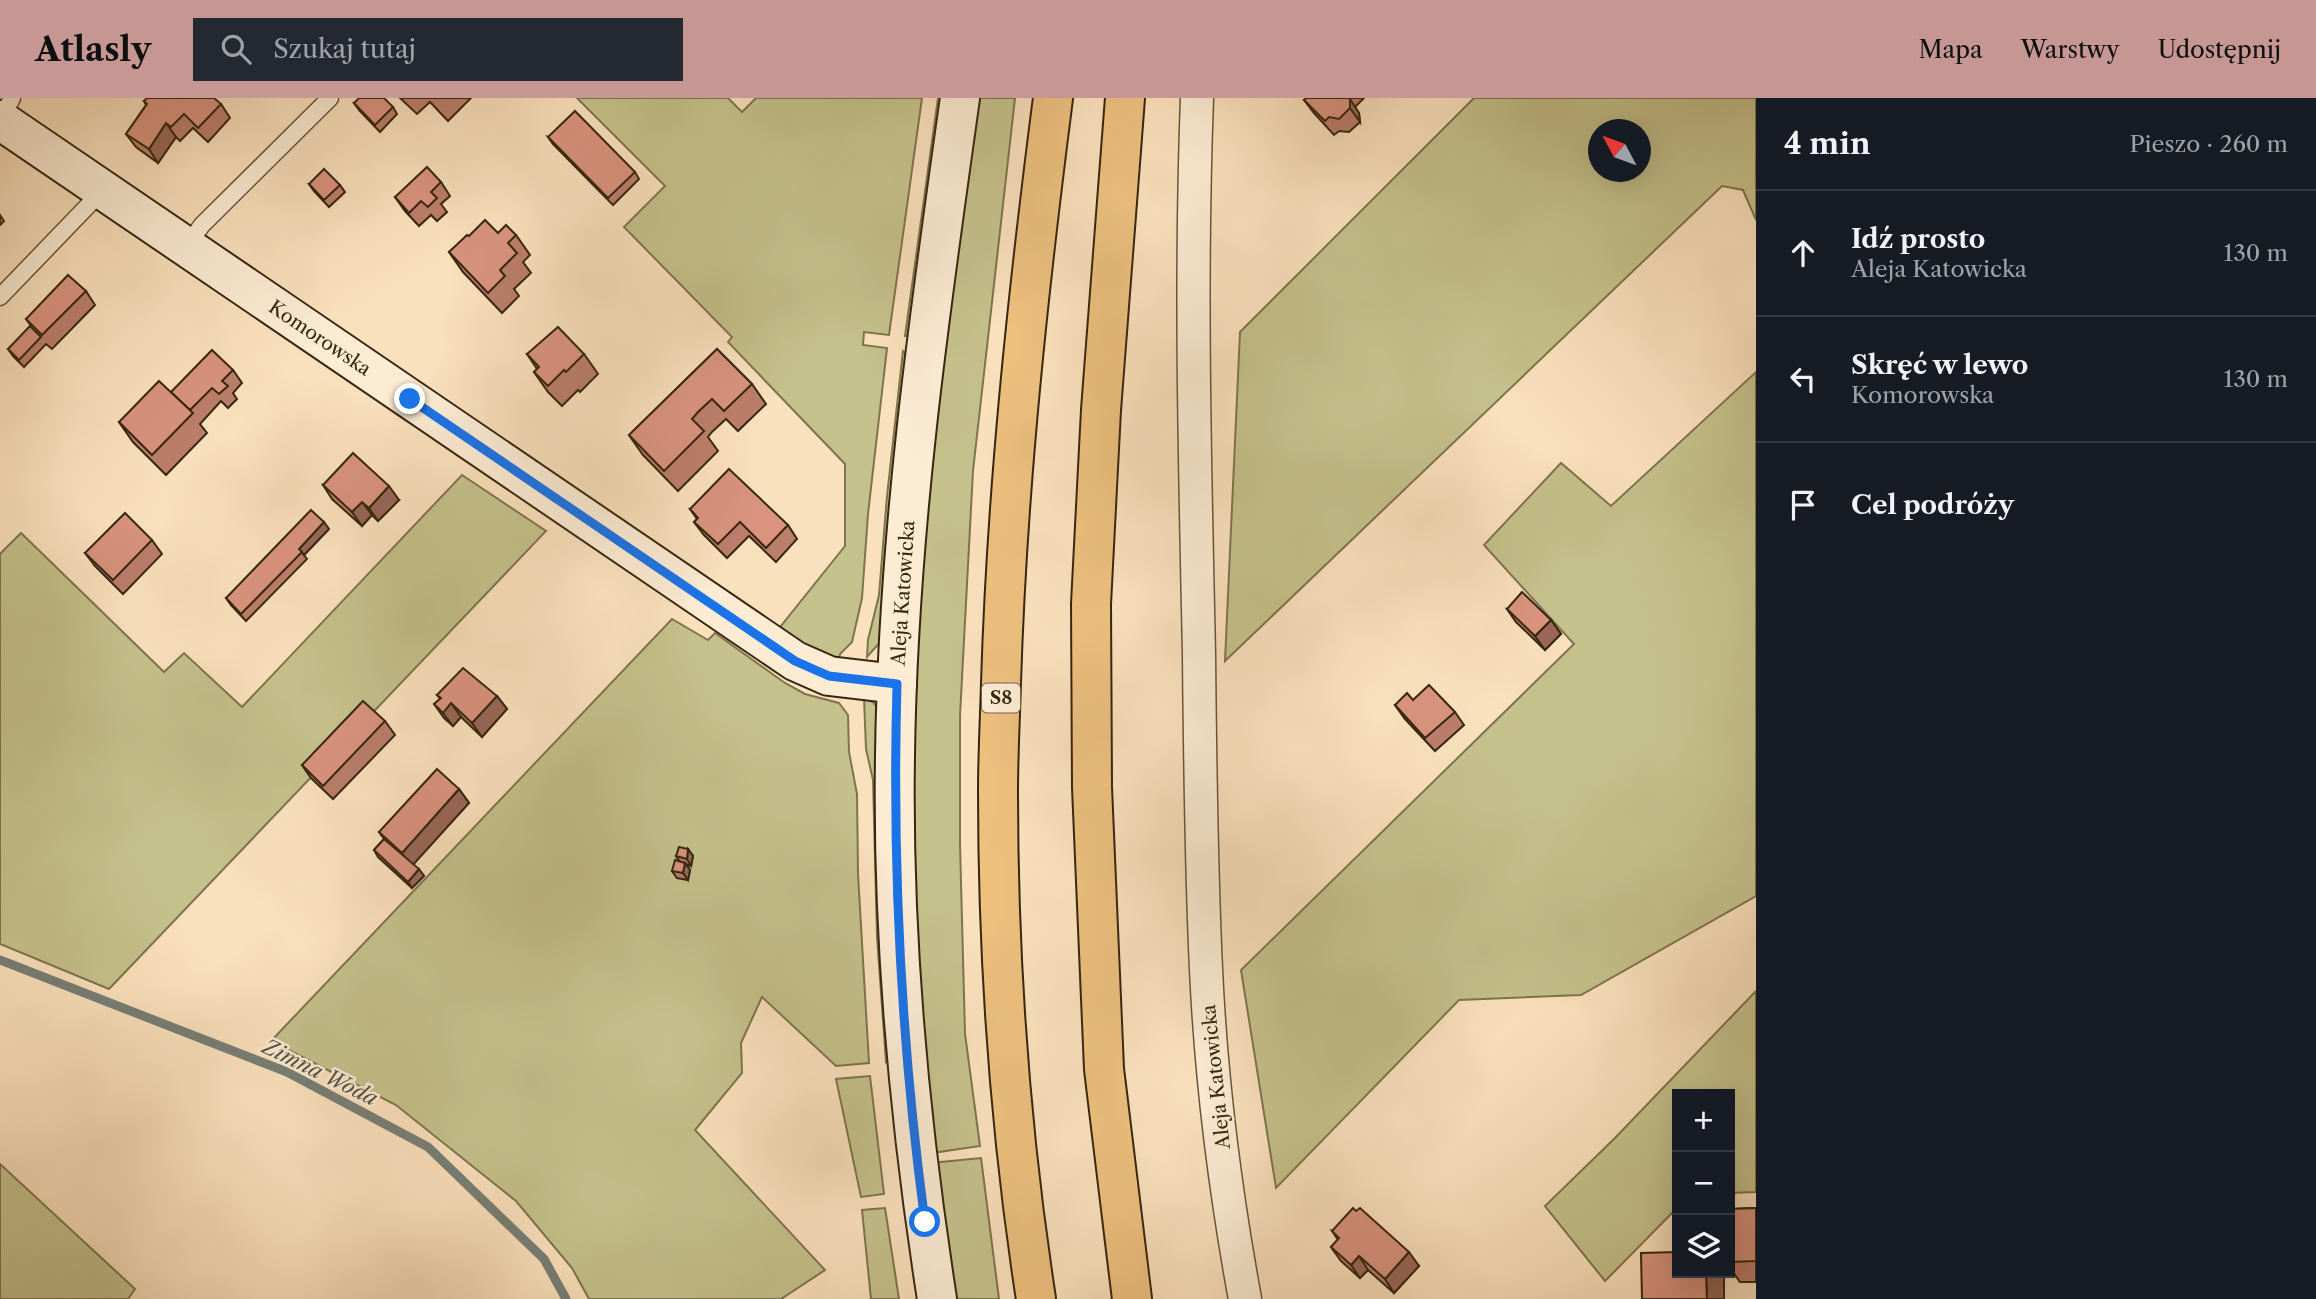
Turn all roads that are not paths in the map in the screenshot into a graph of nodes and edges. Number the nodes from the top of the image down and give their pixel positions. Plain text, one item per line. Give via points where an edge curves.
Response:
1 (12, 98) edge
2 (330, 98) edge
3 (960, 98) edge
4 (1053, 98) edge
5 (1125, 98) edge
6 (1197, 98) edge
7 (0, 120) edge
8 (103, 190) junction
9 (186, 247) junction
10 (0, 297) edge
11 (897, 684) junction
12 (937, 1299) edge
13 (1036, 1299) edge
14 (1132, 1299) edge
15 (1245, 1299) edge

1 - 7 lane
2 - 9 lane via 202,225
3 - 11 street, Aleja Katowicka via 915,429
4 - 13 highway, S8 via 1019,396 1004,601 998,790 1010,1090
5 - 14 highway via 1098,452 1091,604 1092,787 1104,1069
6 - 15 street, Aleja Katowicka via 1194,333 1206,972 1214,1085
7 - 8 street, Komorowska
8 - 9 street, Komorowska
8 - 10 lane
9 - 11 street, Komorowska via 795,661 829,676
11 - 12 street, Aleja Katowicka via 895,831 901,975 915,1143

